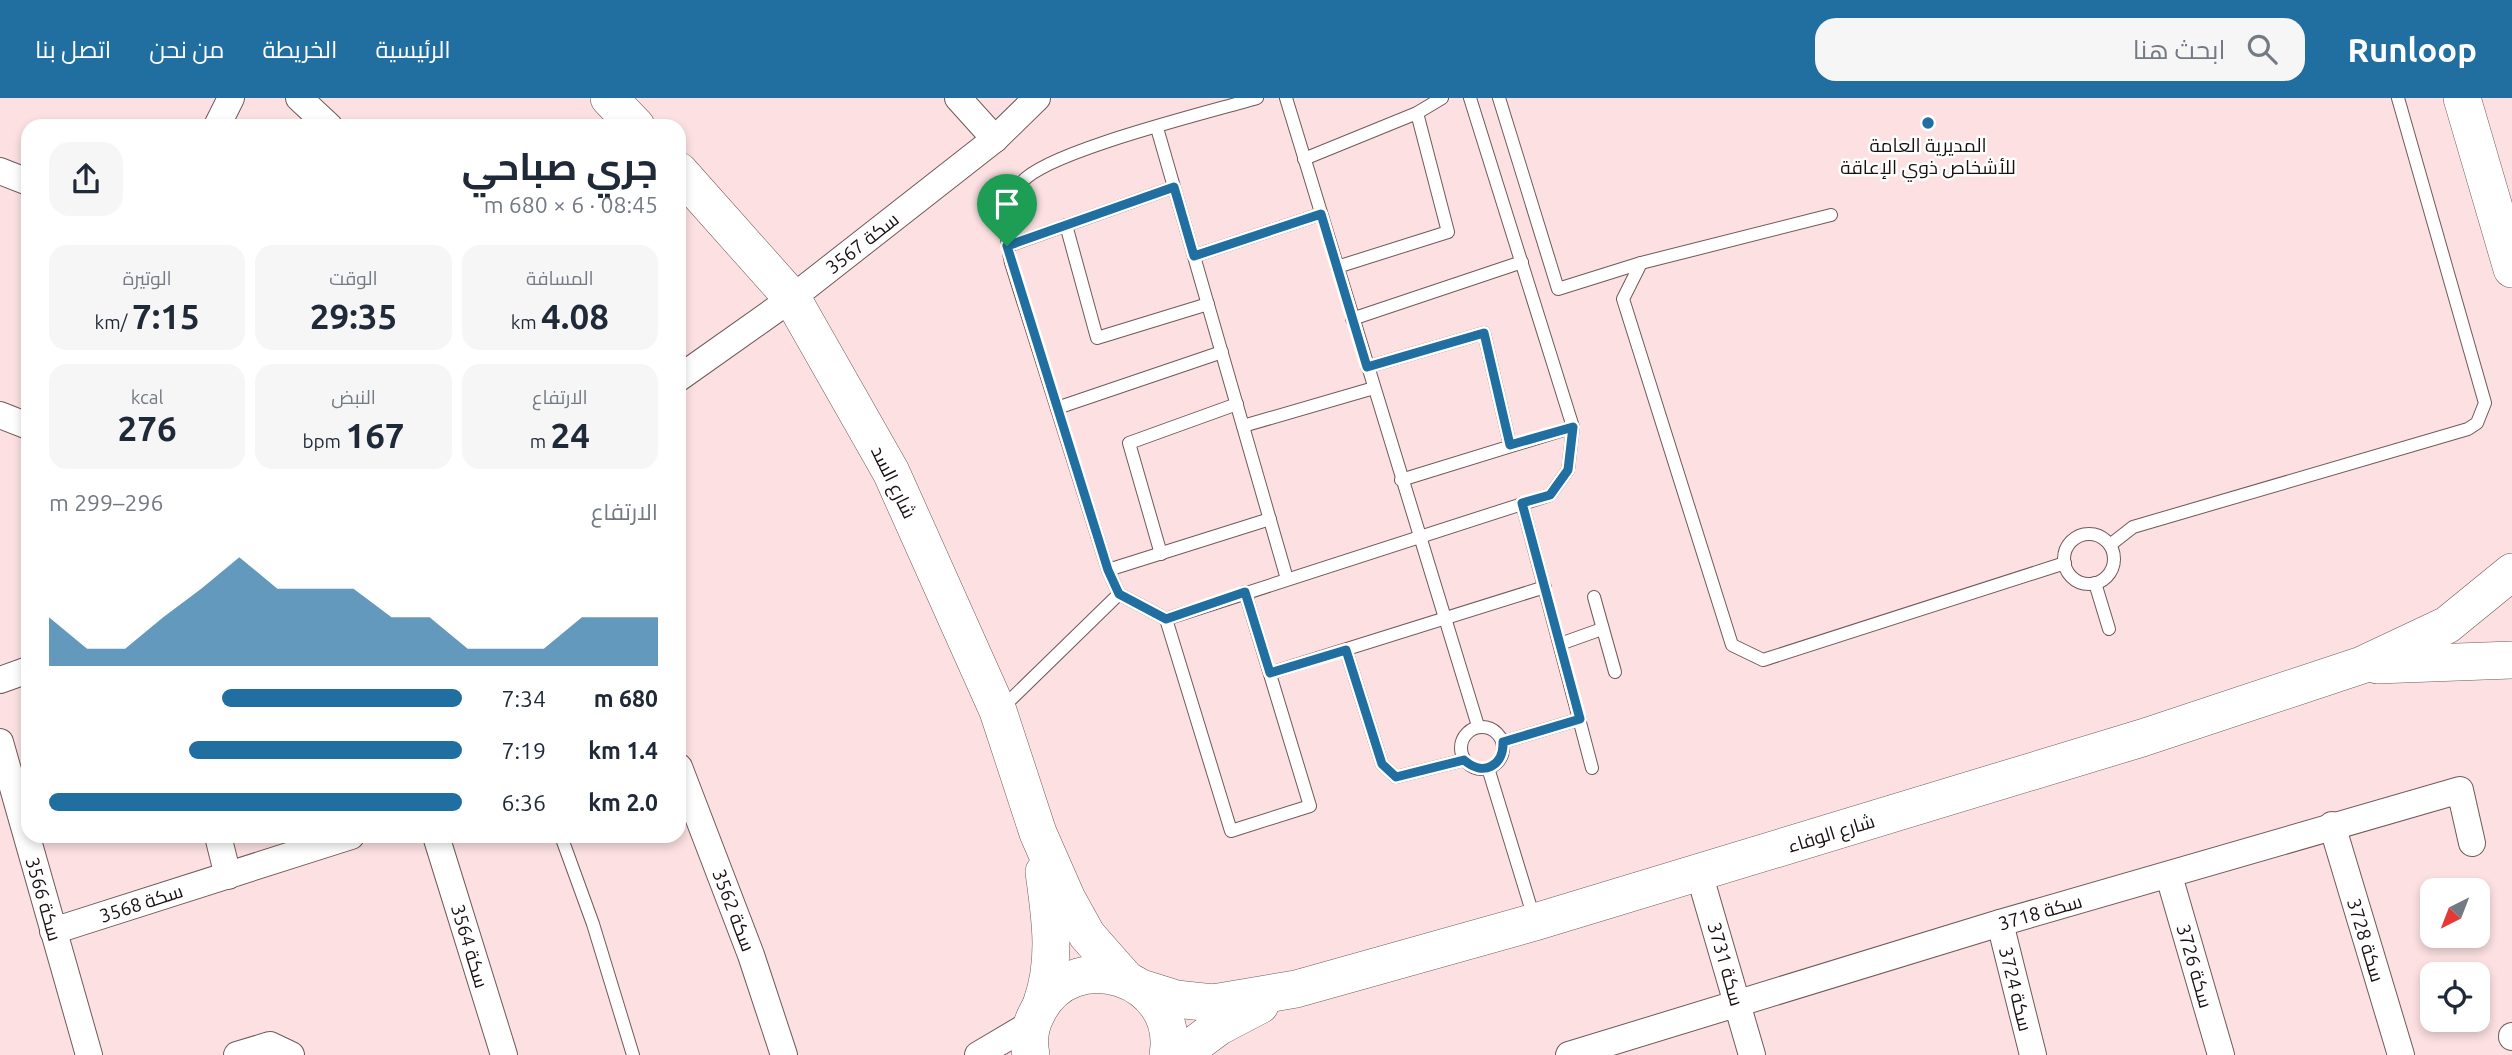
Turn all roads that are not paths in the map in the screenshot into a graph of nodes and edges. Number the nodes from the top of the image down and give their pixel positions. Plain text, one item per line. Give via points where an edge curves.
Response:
1 (231, 98) edge
2 (299, 98) edge
3 (609, 98) edge
4 (958, 98) edge
5 (1037, 98) edge
6 (1257, 98) edge
7 (1286, 98) edge
8 (1442, 98) edge
9 (1470, 98) edge
10 (1499, 98) edge
11 (2398, 98) edge
12 (2462, 98) edge
13 (1417, 113) junction
14 (220, 119) edge
15 (322, 119) edge
16 (629, 119) edge
17 (1157, 128) junction
18 (995, 139) junction
19 (1304, 159) junction
20 (0, 171) edge
21 (21, 179) edge
22 (686, 179) edge
23 (1174, 187) junction
24 (1321, 214) junction
25 (1830, 215) dead end
26 (1066, 225) junction
27 (1007, 246) junction
28 (1194, 256) junction
29 (1522, 262) junction
30 (1641, 263) junction
31 (1337, 267) junction
32 (2512, 270) edge
33 (792, 298) junction
34 (1208, 304) junction
35 (1352, 318) junction
36 (1222, 352) junction
37 (1367, 367) junction
38 (686, 373) edge
39 (1374, 388) junction
40 (1237, 404) junction
41 (1057, 408) junction
42 (0, 415) edge
43 (21, 423) edge
44 (1243, 426) junction
45 (1573, 427) junction
46 (1510, 445) junction
47 (1401, 480) junction
48 (1522, 503) junction
49 (1270, 519) junction
50 (1419, 538) junction
51 (2110, 545) junction
52 (1161, 554) junction
53 (2065, 563) junction
54 (1108, 570) junction
55 (2512, 572) edge
56 (1287, 579) junction
57 (2095, 583) junction
58 (1545, 587) junction
59 (1245, 592) junction
60 (1119, 594) junction
61 (1594, 597) dead end
62 (1166, 619) junction
63 (1444, 620) junction
64 (1602, 629) junction
65 (2109, 629) dead end
66 (1560, 643) junction
67 (1346, 650) junction
68 (2512, 660) edge
69 (2362, 666) junction
70 (21, 672) edge
71 (1615, 672) dead end
72 (1270, 673) junction
73 (0, 680) edge
74 (998, 711) junction
75 (1580, 719) junction
76 (1478, 726) junction
77 (0, 742) edge
78 (1503, 742) junction
79 (1464, 760) junction
80 (1488, 768) junction
81 (1592, 768) dead end
82 (686, 785) edge
83 (21, 817) edge
84 (2332, 825) junction
85 (1038, 833) junction
86 (28, 843) edge
87 (220, 843) edge
88 (329, 843) edge
89 (438, 843) edge
90 (564, 843) edge
91 (2472, 844) dead end
92 (1699, 873) junction
93 (228, 876) junction
94 (2169, 876) junction
95 (1535, 922) junction
96 (2000, 923) junction
97 (53, 931) junction
98 (1134, 983) junction
99 (1296, 989) junction
100 (1737, 1002) junction
101 (1035, 1027) edge
102 (89, 1055) edge
103 (237, 1055) edge
104 (291, 1055) edge
105 (503, 1055) edge
106 (633, 1055) edge
107 (784, 1055) edge
108 (978, 1055) edge
109 (1168, 1055) edge
110 (1181, 1055) edge
111 (1569, 1055) edge
112 (1752, 1055) edge
113 (2033, 1055) edge
114 (2221, 1055) edge
115 (2401, 1055) edge

1 - 14 street
2 - 15 street
3 - 16 street
4 - 18 street
5 - 18 street, سكة 3567
6 - 17 lane
7 - 19 lane
8 - 13 lane
9 - 29 lane
10 - 30 lane via 1559,289
11 - 51 lane via 2485,403 2477,423 2133,527
12 - 32 street
13 - 19 lane
13 - 31 lane via 1448,232
17 - 23 lane
17 - 27 lane via 1051,160 1022,181 1009,205 1004,228
18 - 33 street, سكة 3567
19 - 24 lane
20 - 21 street
22 - 33 street, شارع السد
23 - 26 lane
23 - 28 lane
24 - 28 lane
24 - 31 lane
25 - 30 lane
26 - 27 lane
26 - 34 lane via 1097,338
27 - 41 lane
28 - 34 lane
29 - 35 lane
29 - 45 lane
30 - 53 lane via 1623,299 1732,645 1763,660
31 - 35 lane
33 - 38 street, سكة 3567
33 - 74 street, شارع السد via 891,472
34 - 36 lane
35 - 37 lane
36 - 40 lane
36 - 41 lane
37 - 39 lane
37 - 46 lane via 1484,333
39 - 44 lane
39 - 47 lane
40 - 44 lane
40 - 52 lane via 1129,443
41 - 54 lane
42 - 43 street
44 - 49 lane
45 - 46 lane
45 - 48 lane via 1568,470 1550,495
46 - 47 lane
47 - 50 lane
48 - 50 lane
48 - 58 lane
49 - 52 lane
49 - 56 lane
50 - 56 lane
50 - 63 lane
51 - 53 lane via 2091,534 2076,537 2066,549
51 - 57 lane via 2112,568
52 - 54 lane
53 - 57 lane via 2079,582
54 - 60 lane
55 - 69 street via 2447,625
56 - 59 lane
57 - 65 lane
58 - 63 lane
58 - 66 lane
59 - 62 lane
59 - 72 lane
60 - 62 lane
60 - 74 lane
61 - 64 lane
62 - 72 lane via 1231,831 1310,806
63 - 67 lane
63 - 76 lane
64 - 66 lane
64 - 71 lane
66 - 75 lane
67 - 72 lane
67 - 79 lane via 1382,764 1396,777
68 - 69 street
69 - 92 street, شارع الوفاء
70 - 73 street
74 - 85 street, شارع السد
75 - 78 lane
75 - 81 lane
76 - 78 lane via 1498,733
76 - 79 lane via 1464,735 1460,744
77 - 83 street, سكة 3566
78 - 80 lane via 1498,763
79 - 80 lane via 1479,769
80 - 95 lane
82 - 107 street, سكة 3562
84 - 91 street, سكة 3718 via 2460,790
84 - 94 street, سكة 3718
84 - 115 street, سكة 3728
85 - 98 street, شارع السد via 1087,935
85 - 101 street, شارع السد via 1051,931 1050,972
86 - 97 street, سكة 3566
87 - 93 street
88 - 93 street, سكة 3568
89 - 105 street, سكة 3564
90 - 106 lane
92 - 95 street, شارع الوفاء
92 - 100 street, سكة 3731
93 - 97 street, سكة 3568
94 - 96 street, سكة 3718
94 - 114 street, سكة 3726
95 - 99 street, شارع الوفاء
96 - 100 street, سكة 3718
96 - 113 street, سكة 3724
97 - 102 street, سكة 3566
98 - 99 street, شارع الوفاء via 1177,999 1213,1003
98 - 101 street, شارع الوفاء via 1101,973 1079,976 1058,986
98 - 109 street, شارع السد via 1160,1007 1168,1028
99 - 110 street, شارع الوفاء via 1236,1016
100 - 111 street, سكة 3718
100 - 112 street, سكة 3731
101 - 108 street
103 - 104 street via 270,1045

